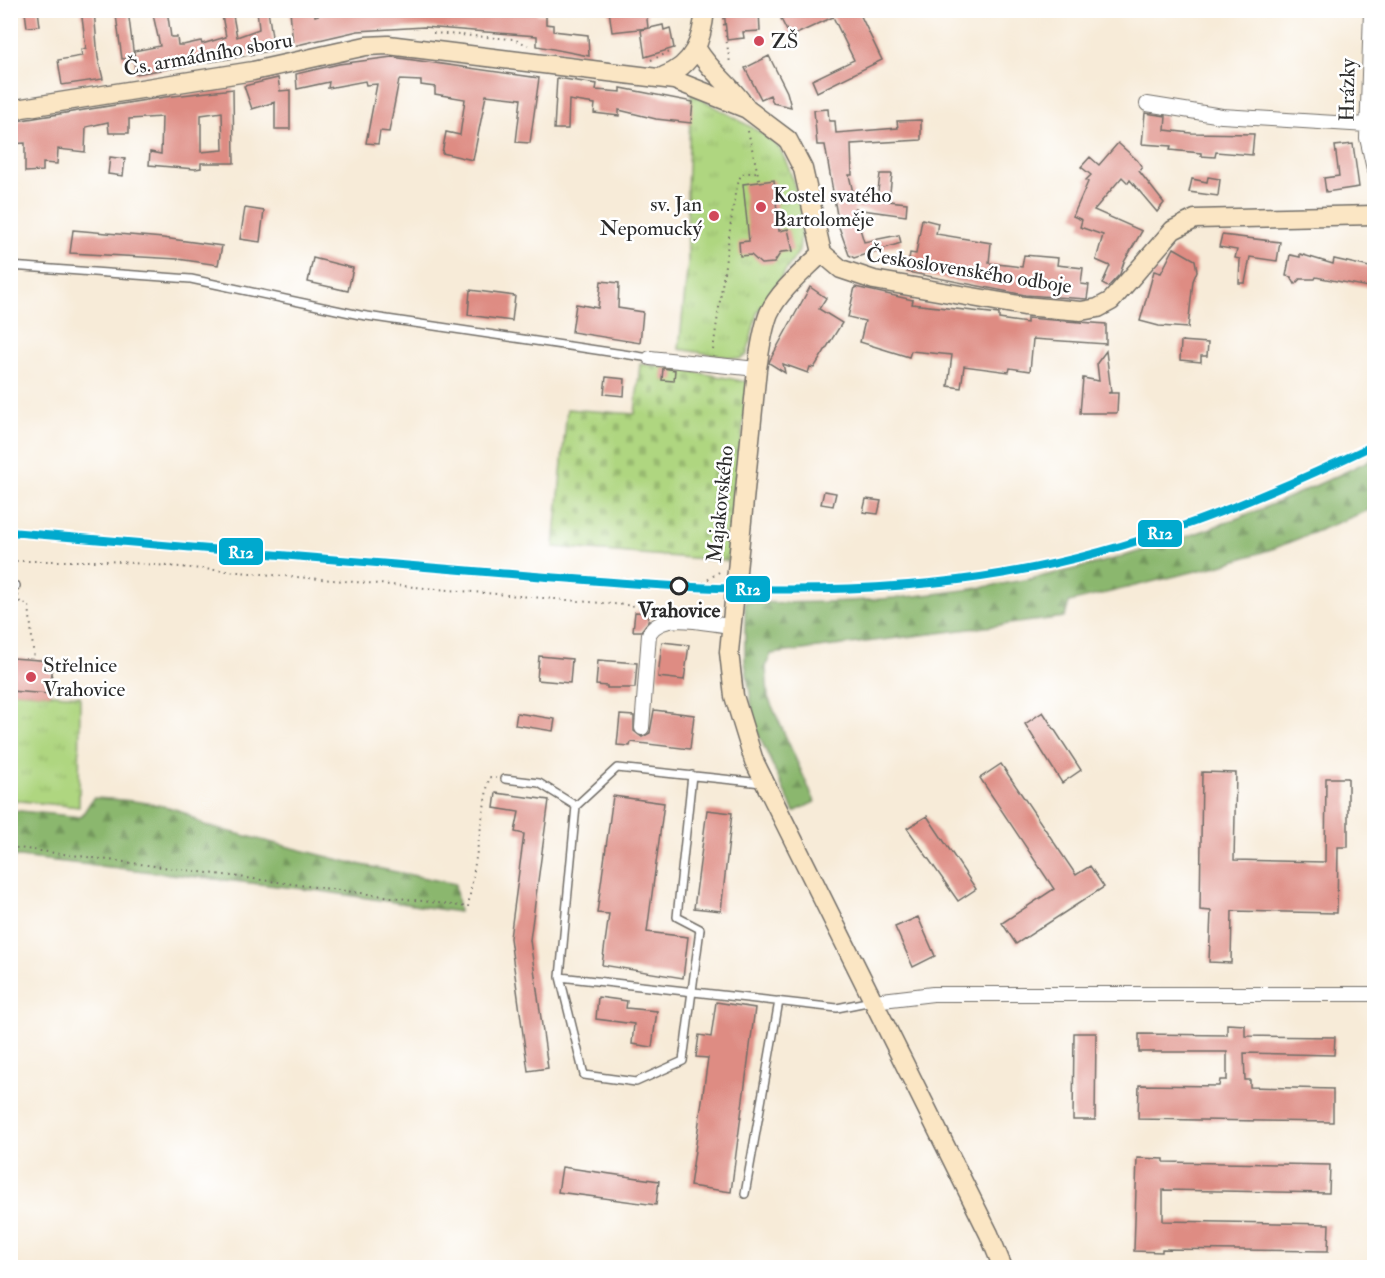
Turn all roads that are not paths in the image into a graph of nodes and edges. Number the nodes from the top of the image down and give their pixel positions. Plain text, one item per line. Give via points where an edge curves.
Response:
1 (705, 10) edge
2 (1371, 10) edge
3 (697, 49) junction
4 (664, 76) junction
5 (1147, 104) dead end
6 (10, 110) edge
7 (746, 117) junction
8 (1368, 125) junction
9 (1374, 169) edge
10 (1374, 215) edge
11 (822, 253) junction
12 (10, 266) edge
13 (650, 358) joint
14 (757, 369) junction
15 (730, 626) junction
16 (642, 728) dead end
17 (692, 776) junction
18 (505, 779) road end
19 (765, 783) junction
20 (576, 806) junction
21 (560, 977) junction
22 (694, 992) junction
23 (1374, 994) edge
24 (778, 1001) junction
25 (874, 1001) junction
26 (745, 1194) dead end
27 (1003, 1268) edge

1 - 3 street
2 - 8 street, Hrázky
3 - 4 street via 684,65
3 - 7 street via 708,66 739,96
4 - 6 street, Čs. armádního sboru via 388,45 366,46 253,71
4 - 7 street
5 - 8 street via 1222,116
7 - 11 street via 780,132 799,158
8 - 9 street, Hrázky
10 - 11 street, Československého odboje via 1195,219 1173,230 1111,301 1081,311 1024,306 868,279 841,269
11 - 14 street, Majakovského via 773,306
12 - 13 lane via 191,279 360,315
13 - 14 street
14 - 15 street, Majakovského
15 - 16 street via 667,620 656,625 649,634
15 - 19 street, Majakovského via 734,696
17 - 19 lane
17 - 20 lane via 617,768
17 - 22 lane via 677,917 700,929
18 - 20 lane via 539,783
19 - 25 street, Majakovského
20 - 21 lane
21 - 22 lane
21 - 22 lane via 584,1075 636,1082 683,1061
22 - 24 lane
23 - 25 street via 933,994
24 - 25 lane via 837,1008
24 - 26 lane
25 - 27 street, Majakovského

